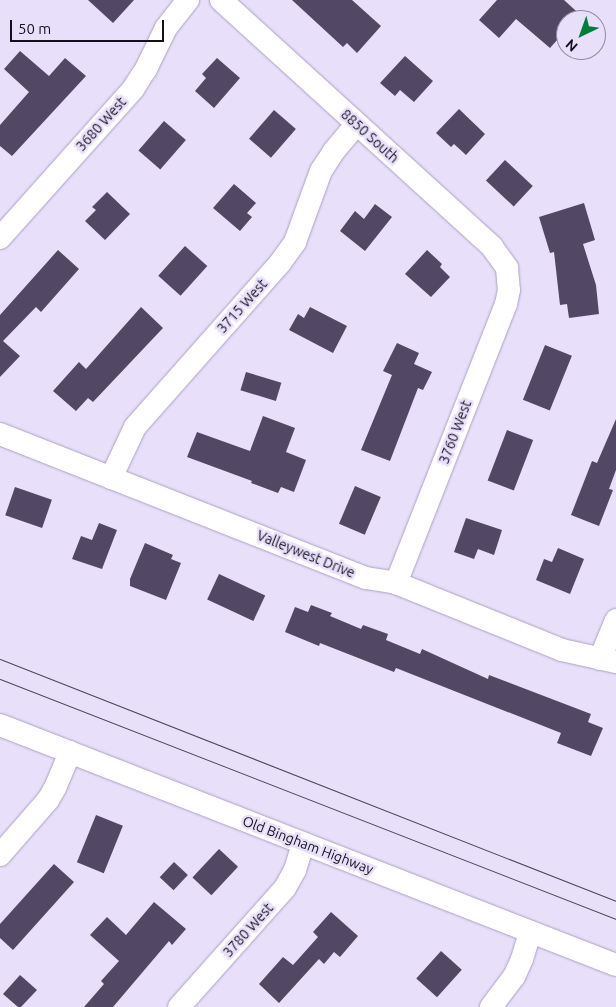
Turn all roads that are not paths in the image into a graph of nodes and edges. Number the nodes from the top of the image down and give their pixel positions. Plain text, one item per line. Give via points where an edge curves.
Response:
1 (188, 0) edge
2 (221, 0) edge
3 (357, 124) junction
4 (0, 238) edge
5 (509, 278) joint
6 (0, 434) edge
7 (111, 478) junction
8 (396, 583) junction
9 (616, 620) edge
10 (608, 661) edge
11 (0, 725) edge
12 (70, 752) junction
13 (303, 843) junction
14 (0, 854) edge
15 (530, 932) junction
16 (616, 965) edge
17 (179, 1007) edge
18 (491, 1007) edge

1 - 4 street, 3680 West via 166,28 133,89
2 - 3 street, 8850 South
3 - 5 street, 8850 South via 492,247 507,268
3 - 7 street, 3715 West via 321,171 295,242 280,264 135,427
5 - 8 street, 3760 West via 506,304
6 - 7 street, Valleywest Drive
7 - 8 street, Valleywest Drive via 366,578
8 - 10 street, Valleywest Drive via 562,650
9 - 10 street
11 - 12 street, Old Bingham Highway
12 - 13 street, Old Bingham Highway
12 - 14 street via 48,800
13 - 15 street, Old Bingham Highway
13 - 17 street, 3780 West via 295,870 285,888
15 - 16 street, Old Bingham Highway
15 - 18 street via 514,977

